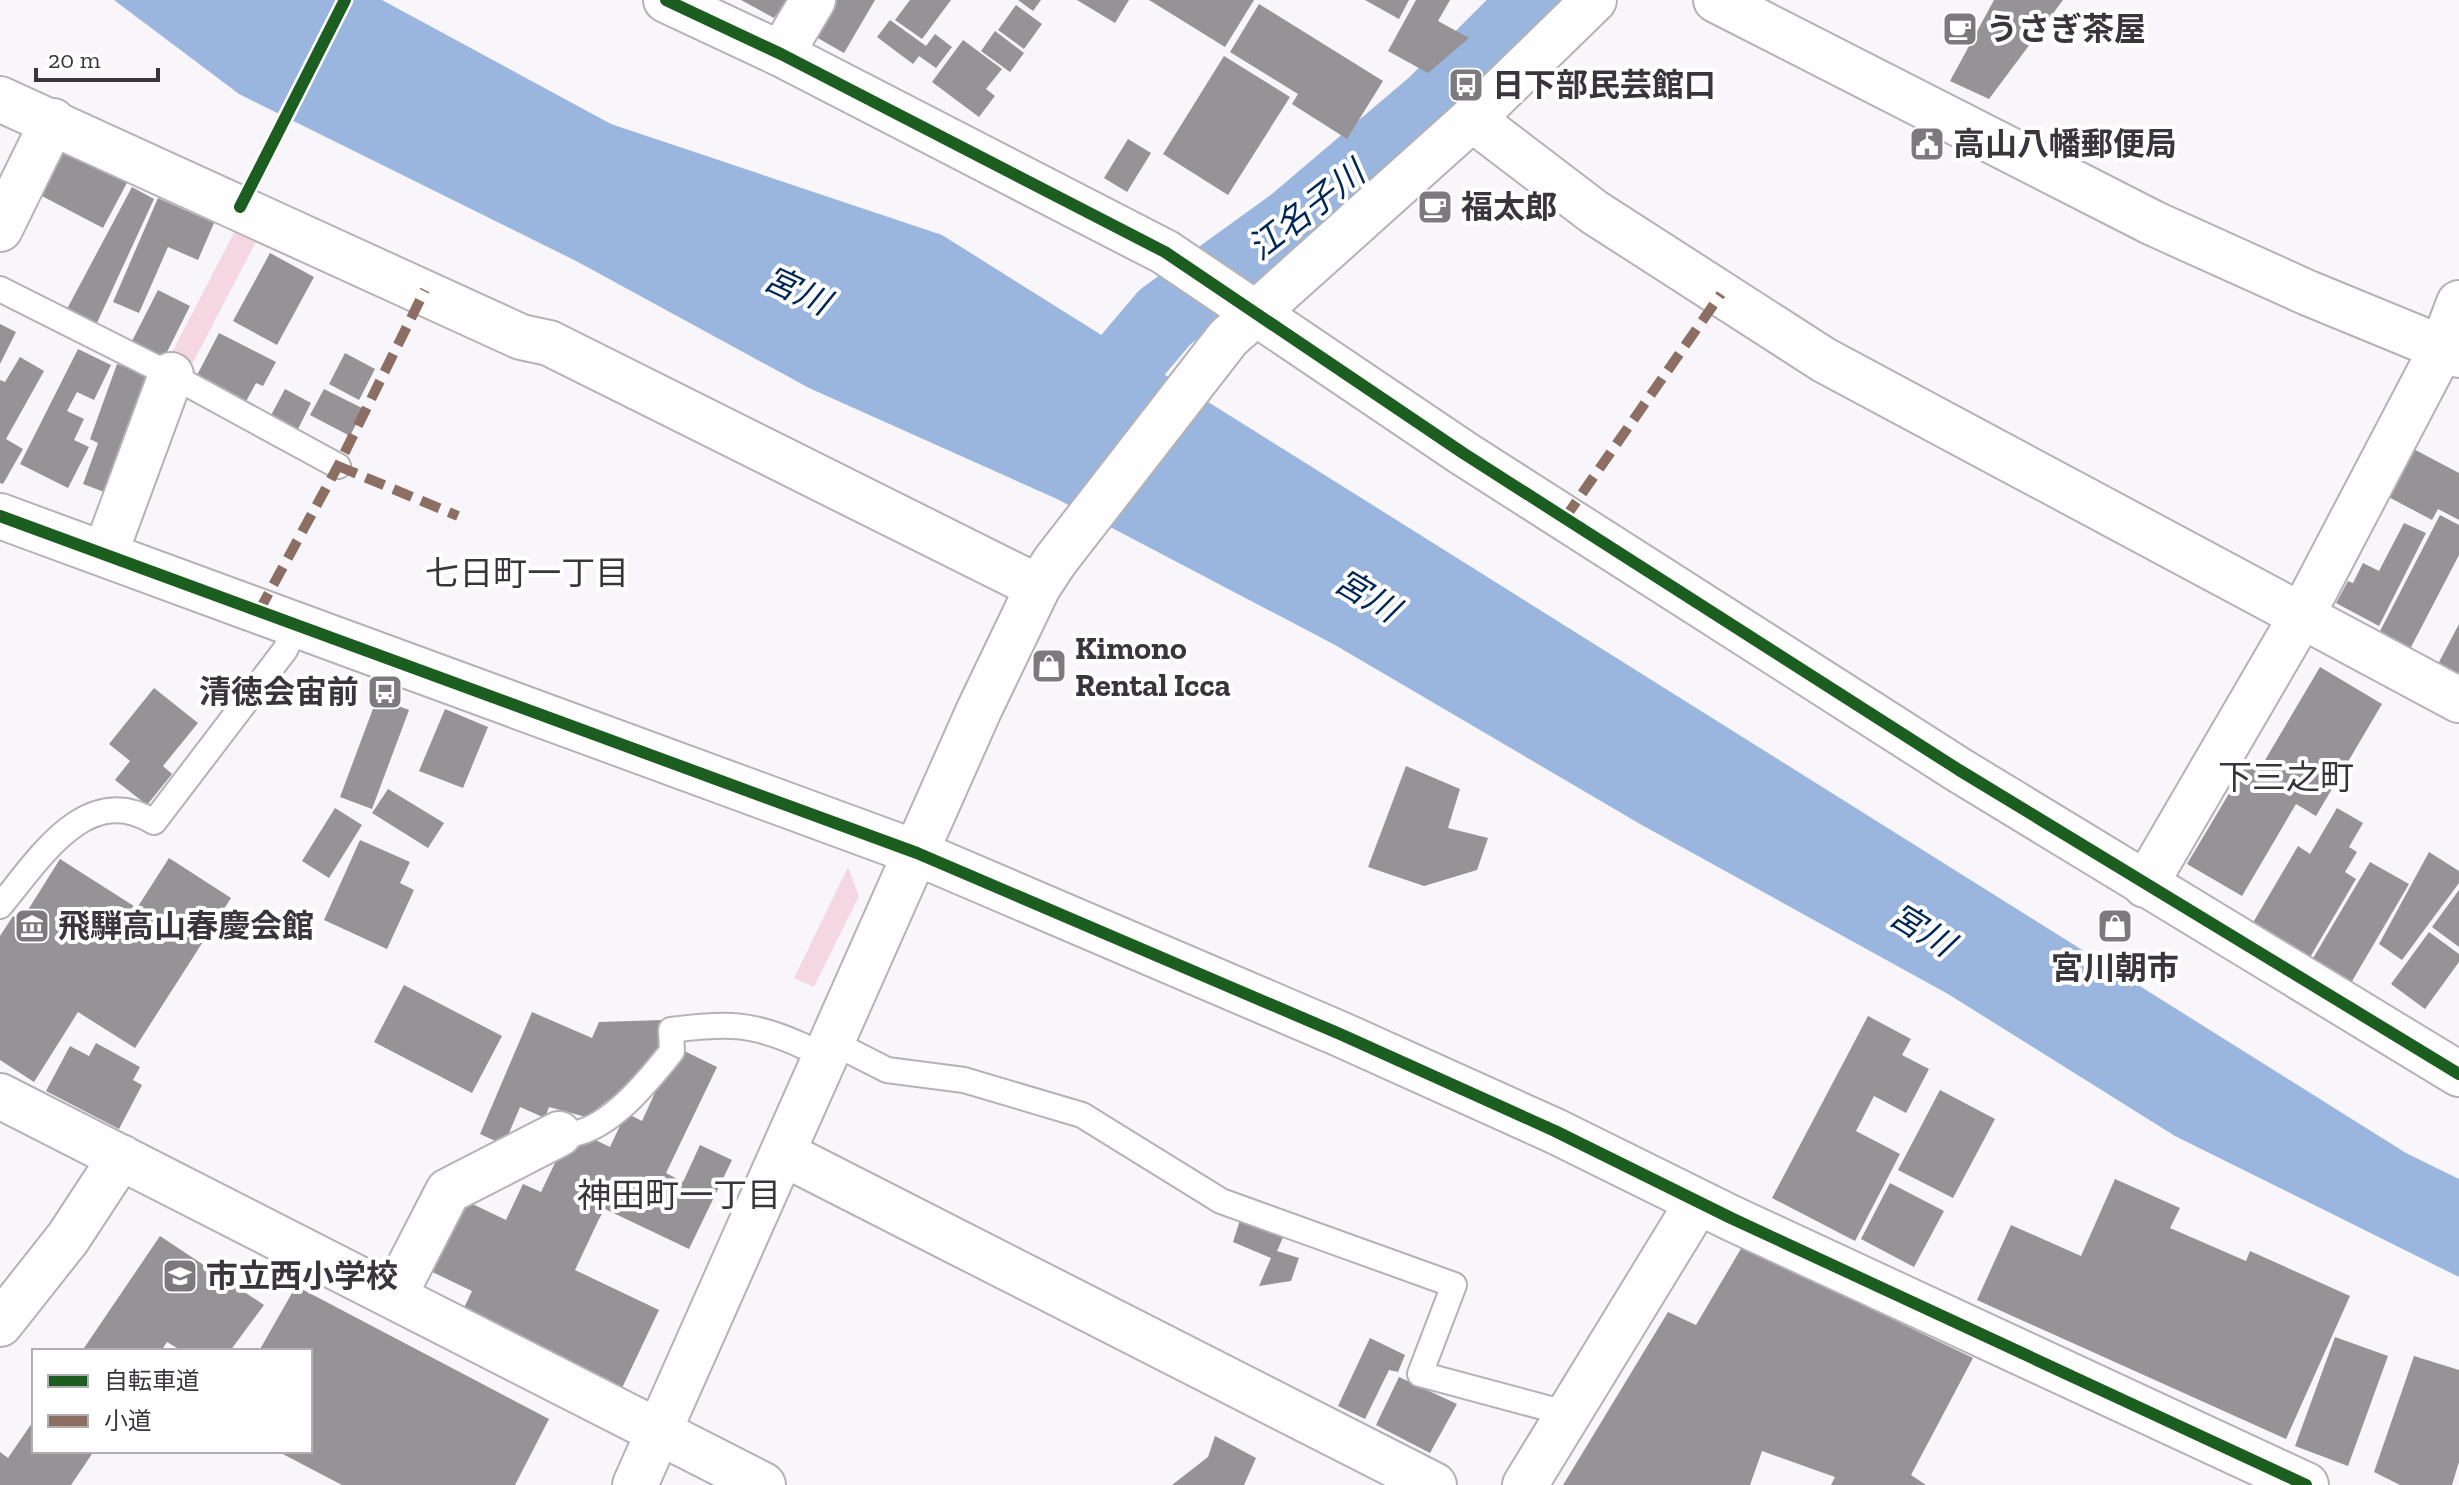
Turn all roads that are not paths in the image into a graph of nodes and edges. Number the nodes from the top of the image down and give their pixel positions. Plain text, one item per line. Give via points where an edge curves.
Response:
1 (666, 0) edge
2 (813, 0) edge
3 (1594, 0) edge
4 (1716, 0) edge
5 (781, 54) junction
6 (0, 99) edge
7 (1472, 119) junction
8 (53, 121) junction
9 (0, 229) edge
10 (0, 289) edge
11 (2459, 303) edge
12 (1239, 315) junction
13 (2451, 351) edge
14 (171, 375) junction
15 (338, 466) dead end
16 (0, 516) edge
17 (105, 554) junction
18 (1047, 574) junction
19 (2301, 617) junction
20 (297, 625) junction
21 (2459, 700) edge
22 (917, 853) junction
23 (2145, 885) junction
24 (0, 906) edge
25 (817, 1044) junction
26 (2459, 1074) edge
27 (0, 1096) edge
28 (559, 1134) joint
29 (784, 1154) junction
30 (121, 1157) junction
31 (1698, 1202) junction
32 (394, 1296) junction
33 (0, 1324) edge
34 (1569, 1414) junction
35 (658, 1431) junction
36 (635, 1485) edge
37 (763, 1485) edge
38 (1434, 1485) edge
39 (1525, 1485) edge
40 (2306, 1485) edge

1 - 5 street
2 - 5 street
3 - 7 street
4 - 13 street via 2153,223
5 - 12 street via 1165,252
6 - 8 street
7 - 12 street
7 - 19 street via 1594,212 1824,360
8 - 9 street
8 - 18 street
10 - 14 lane
11 - 13 street
12 - 18 street
12 - 23 street
13 - 19 street
14 - 15 lane
14 - 17 street
16 - 17 street
17 - 20 street
18 - 22 street
19 - 21 street
19 - 23 street
20 - 22 street
20 - 24 lane via 285,650 154,822 123,808 82,818 50,846
22 - 25 street
22 - 31 street via 1354,1040
23 - 26 street
25 - 28 lane via 725,1023 671,1030 672,1051 630,1104 573,1136
25 - 29 street
25 - 34 lane via 887,1070 964,1080 1082,1115 1221,1201 1454,1285 1420,1374
27 - 30 street
28 - 32 street via 448,1191
29 - 35 street
29 - 38 street
30 - 32 street
30 - 33 street via 68,1238
31 - 34 street
31 - 40 street
32 - 35 street
34 - 39 street
35 - 36 street
35 - 37 street

